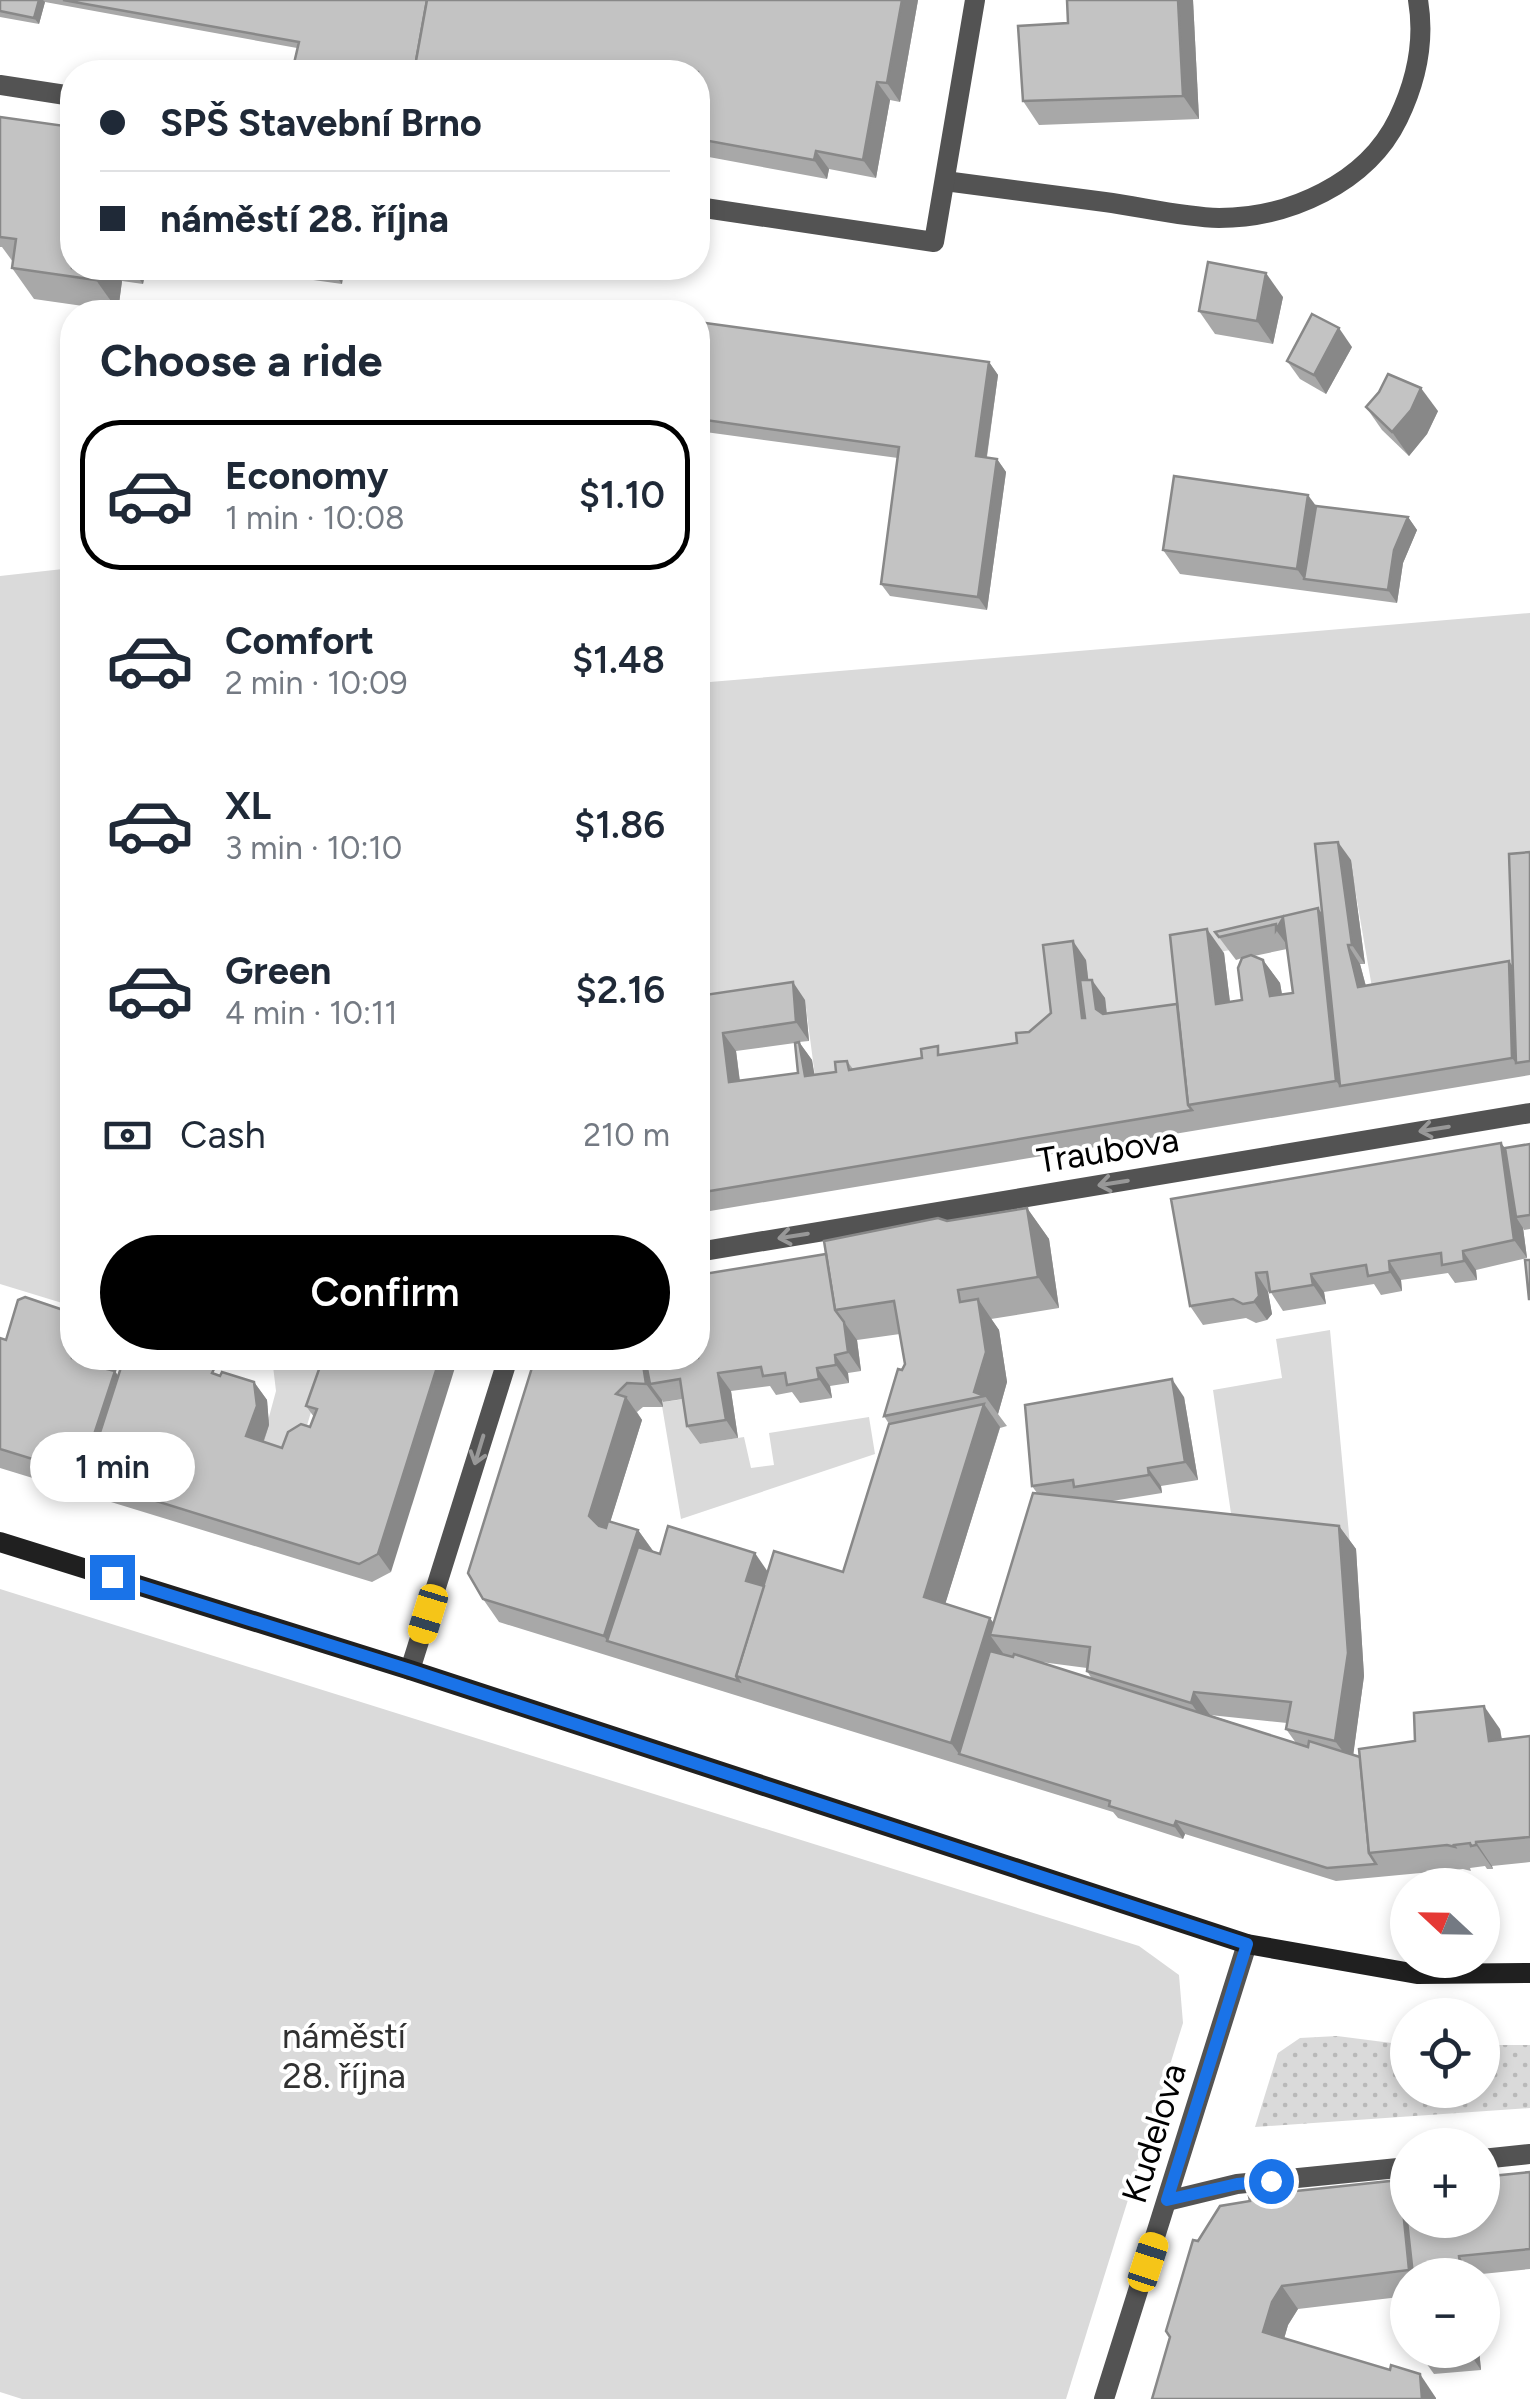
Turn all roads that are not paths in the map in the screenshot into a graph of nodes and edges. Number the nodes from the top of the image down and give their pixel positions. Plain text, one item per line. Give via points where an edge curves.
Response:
1 (975, 0) edge
2 (1418, 0) edge
3 (0, 85) edge
4 (60, 94) edge
5 (945, 180) junction
6 (710, 209) edge
7 (1530, 1113) edge
8 (710, 1250) edge
9 (504, 1370) edge
10 (0, 1542) edge
11 (410, 1670) junction
12 (1247, 1944) junction
13 (1530, 1973) edge
14 (1530, 2154) edge
15 (1500, 2157) edge
16 (1390, 2169) edge
17 (1167, 2200) junction
18 (1104, 2399) edge

1 - 5 street
2 - 5 street via 1420,52 1410,96 1390,136 1362,168 1278,211 1219,218
3 - 4 street
5 - 6 street via 934,242
7 -> 8 street, Traubova
9 -> 11 street
10 - 11 street
11 - 12 street
12 - 13 street via 1416,1974
12 - 17 street, Kudelova
14 - 15 street
16 - 17 street via 1237,2184
17 - 18 street, Kudelova

